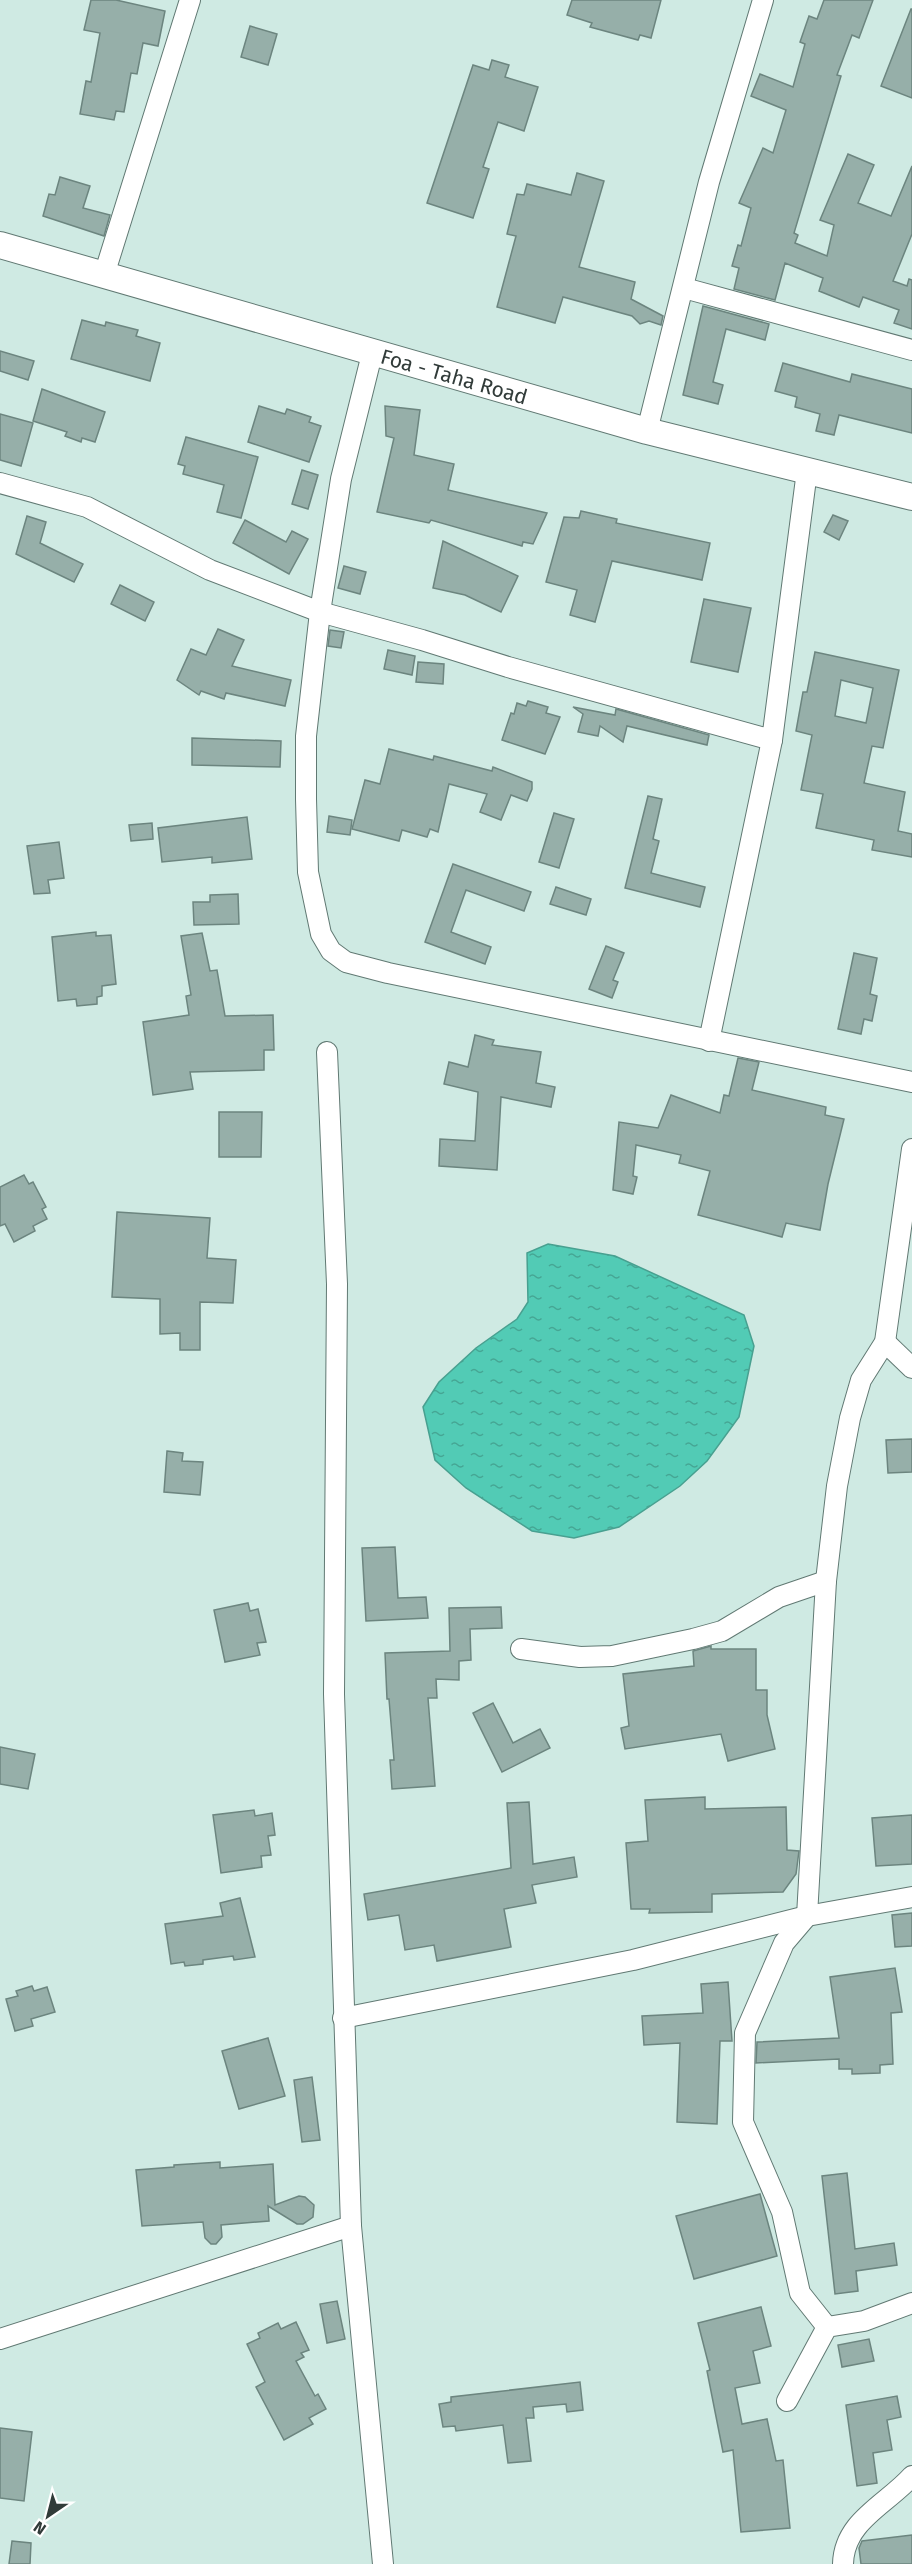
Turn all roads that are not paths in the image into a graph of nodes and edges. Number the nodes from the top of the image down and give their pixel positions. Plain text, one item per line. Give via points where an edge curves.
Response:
1 (190, 0) edge
2 (763, 0) edge
3 (0, 245) edge
4 (104, 275) junction
5 (684, 288) junction
6 (912, 350) edge
7 (372, 354) junction
8 (647, 431) junction
9 (807, 471) junction
10 (0, 483) edge
11 (912, 497) edge
12 (320, 612) junction
13 (772, 740) junction
14 (709, 1041) junction
15 (327, 1052) dead end
16 (912, 1082) edge
17 (912, 1149) edge
18 (885, 1342) junction
19 (912, 1368) edge
20 (826, 1581) junction
21 (521, 1649) dead end
22 (912, 1897) edge
23 (807, 1916) junction
24 (343, 2018) junction
25 (351, 2226) junction
26 (912, 2303) edge
27 (827, 2327) junction
28 (0, 2339) edge
29 (787, 2401) dead end
30 (912, 2476) edge
31 (383, 2564) edge
32 (843, 2564) edge

1 - 4 street
2 - 5 street via 709,182
3 - 4 street, Foa - Taha Road
4 - 7 street, Foa - Taha Road
5 - 6 street
5 - 8 street
7 - 8 street, Foa - Taha Road
7 - 12 street via 341,479
8 - 9 street, Foa - Taha Road
9 - 11 street, Foa - Taha Road
9 - 13 street
10 - 12 street via 87,507 210,570
12 - 13 street
12 - 14 street via 306,736 308,872 321,934 331,951 346,962 388,973
13 - 14 street
14 - 16 street
15 - 24 street via 337,1284 334,1694
17 - 18 street
18 - 19 street
18 - 20 street via 861,1380 850,1418
20 - 21 street via 779,1597 722,1631 693,1639 612,1656 580,1657
20 - 23 street
22 - 23 street
23 - 24 street via 633,1960
23 - 27 street via 784,1943 745,2033 743,2122 782,2212 801,2293
24 - 25 street
25 - 28 street
25 - 31 street
26 - 27 street via 864,2320
27 - 29 street
30 - 32 street via 854,2529 845,2542

